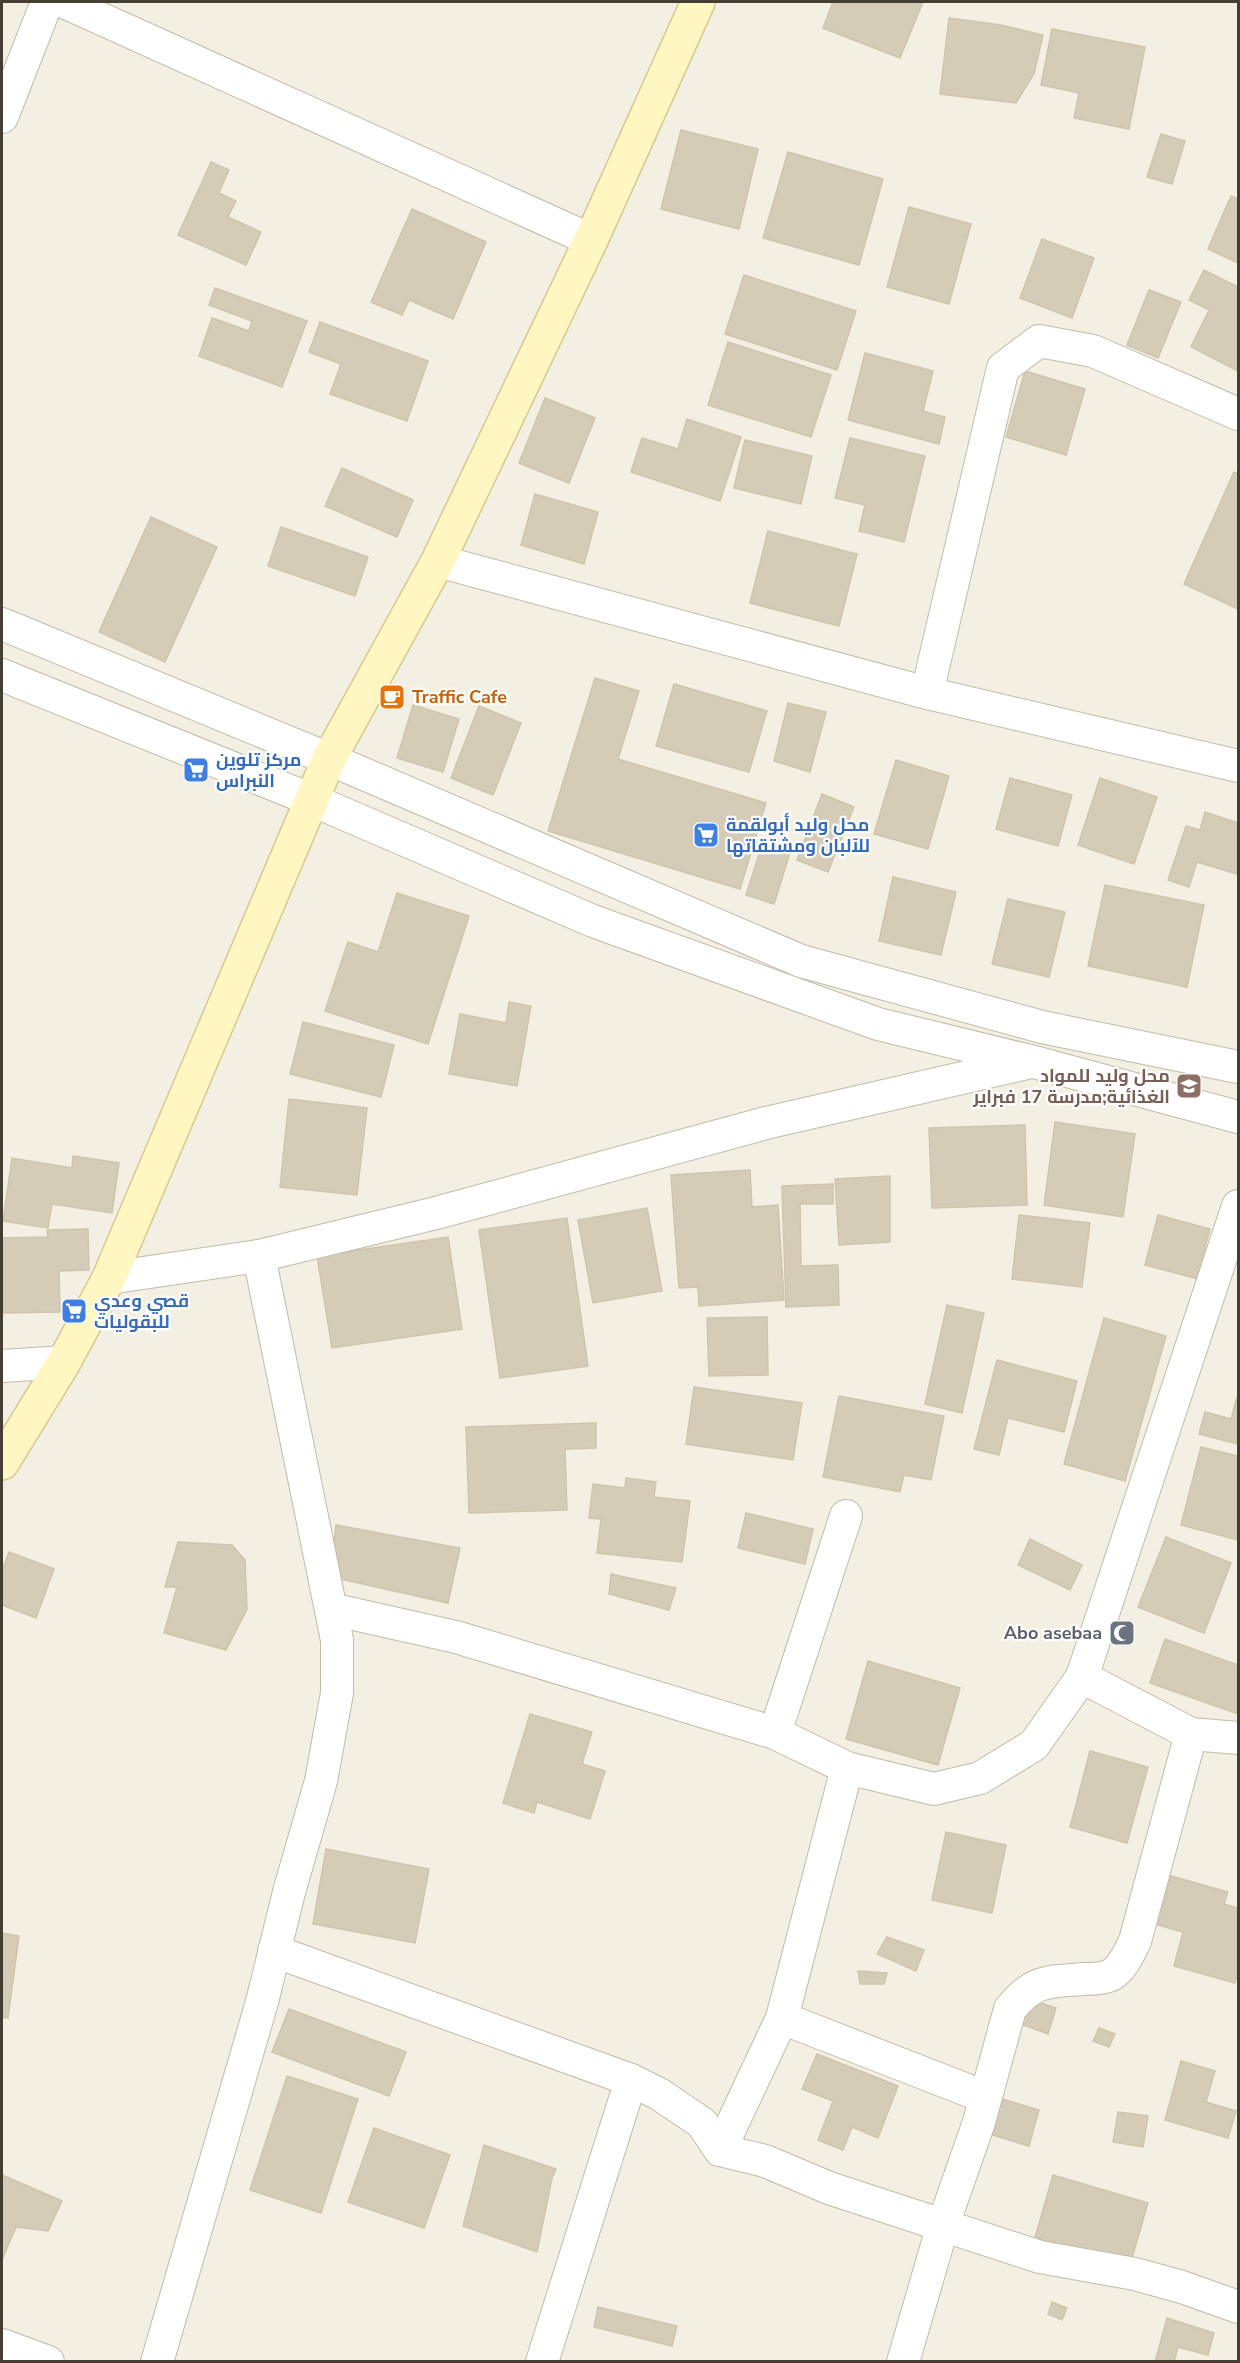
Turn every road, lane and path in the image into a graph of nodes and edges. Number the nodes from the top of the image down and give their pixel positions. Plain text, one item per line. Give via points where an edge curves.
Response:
1 (47, 2) edge
2 (64, 2) edge
3 (698, 2) edge
4 (2, 117) edge
5 (591, 240) junction
6 (1239, 414) edge
7 (438, 561) junction
8 (2, 624) edge
9 (2, 675) edge
10 (927, 693) junction
11 (329, 759) junction
12 (1239, 766) edge
13 (312, 800) junction
14 (1034, 1062) junction
15 (1239, 1067) edge
16 (1239, 1117) edge
17 (1239, 1206) edge
18 (259, 1256) junction
19 (109, 1278) junction
20 (64, 1362) junction
21 (2, 1366) edge
22 (2, 1463) edge
23 (846, 1516) dead end
24 (331, 1609) junction
25 (1082, 1677) junction
26 (775, 1733) junction
27 (1191, 1734) junction
28 (1239, 1738) edge
29 (847, 1768) junction
30 (274, 1951) junction
31 (782, 2018) junction
32 (631, 2080) junction
33 (985, 2097) junction
34 (720, 2150) junction
35 (943, 2225) junction
36 (1239, 2307) edge
37 (2, 2345) edge
38 (48, 2361) edge
39 (157, 2361) edge
40 (542, 2361) edge
41 (903, 2361) edge

1 - 4 street
2 - 5 street
3 - 5 street
5 - 7 street
6 - 10 street via 1093,351 1039,341 1003,368
7 - 10 street
7 - 11 street
8 - 11 street
9 - 13 street
10 - 12 street
11 - 13 street
11 - 15 street via 801,961 1042,1027
13 - 14 street via 626,933 878,1024
13 - 19 street
14 - 16 street
14 - 18 street via 766,1123 436,1213
17 - 25 street
18 - 19 street
18 - 24 street
19 - 20 street
20 - 21 street
20 - 22 street
23 - 26 street
24 - 26 street via 456,1637
24 - 30 street via 338,1666 334,1715 321,1781
25 - 27 street
25 - 29 street via 1034,1745 980,1778 934,1789
26 - 29 street
27 - 28 street
27 - 33 street via 1135,1941 1123,1964 1111,1975 1097,1979 1044,1982 1019,1999 1010,2009
29 - 31 street
30 - 32 street
30 - 39 street
31 - 33 street
31 - 34 street
32 - 34 street via 660,2094 702,2123
32 - 40 street
33 - 35 street
34 - 35 street via 765,2161 829,2188
35 - 36 street via 1040,2257 1135,2274
35 - 41 street
37 - 38 street

